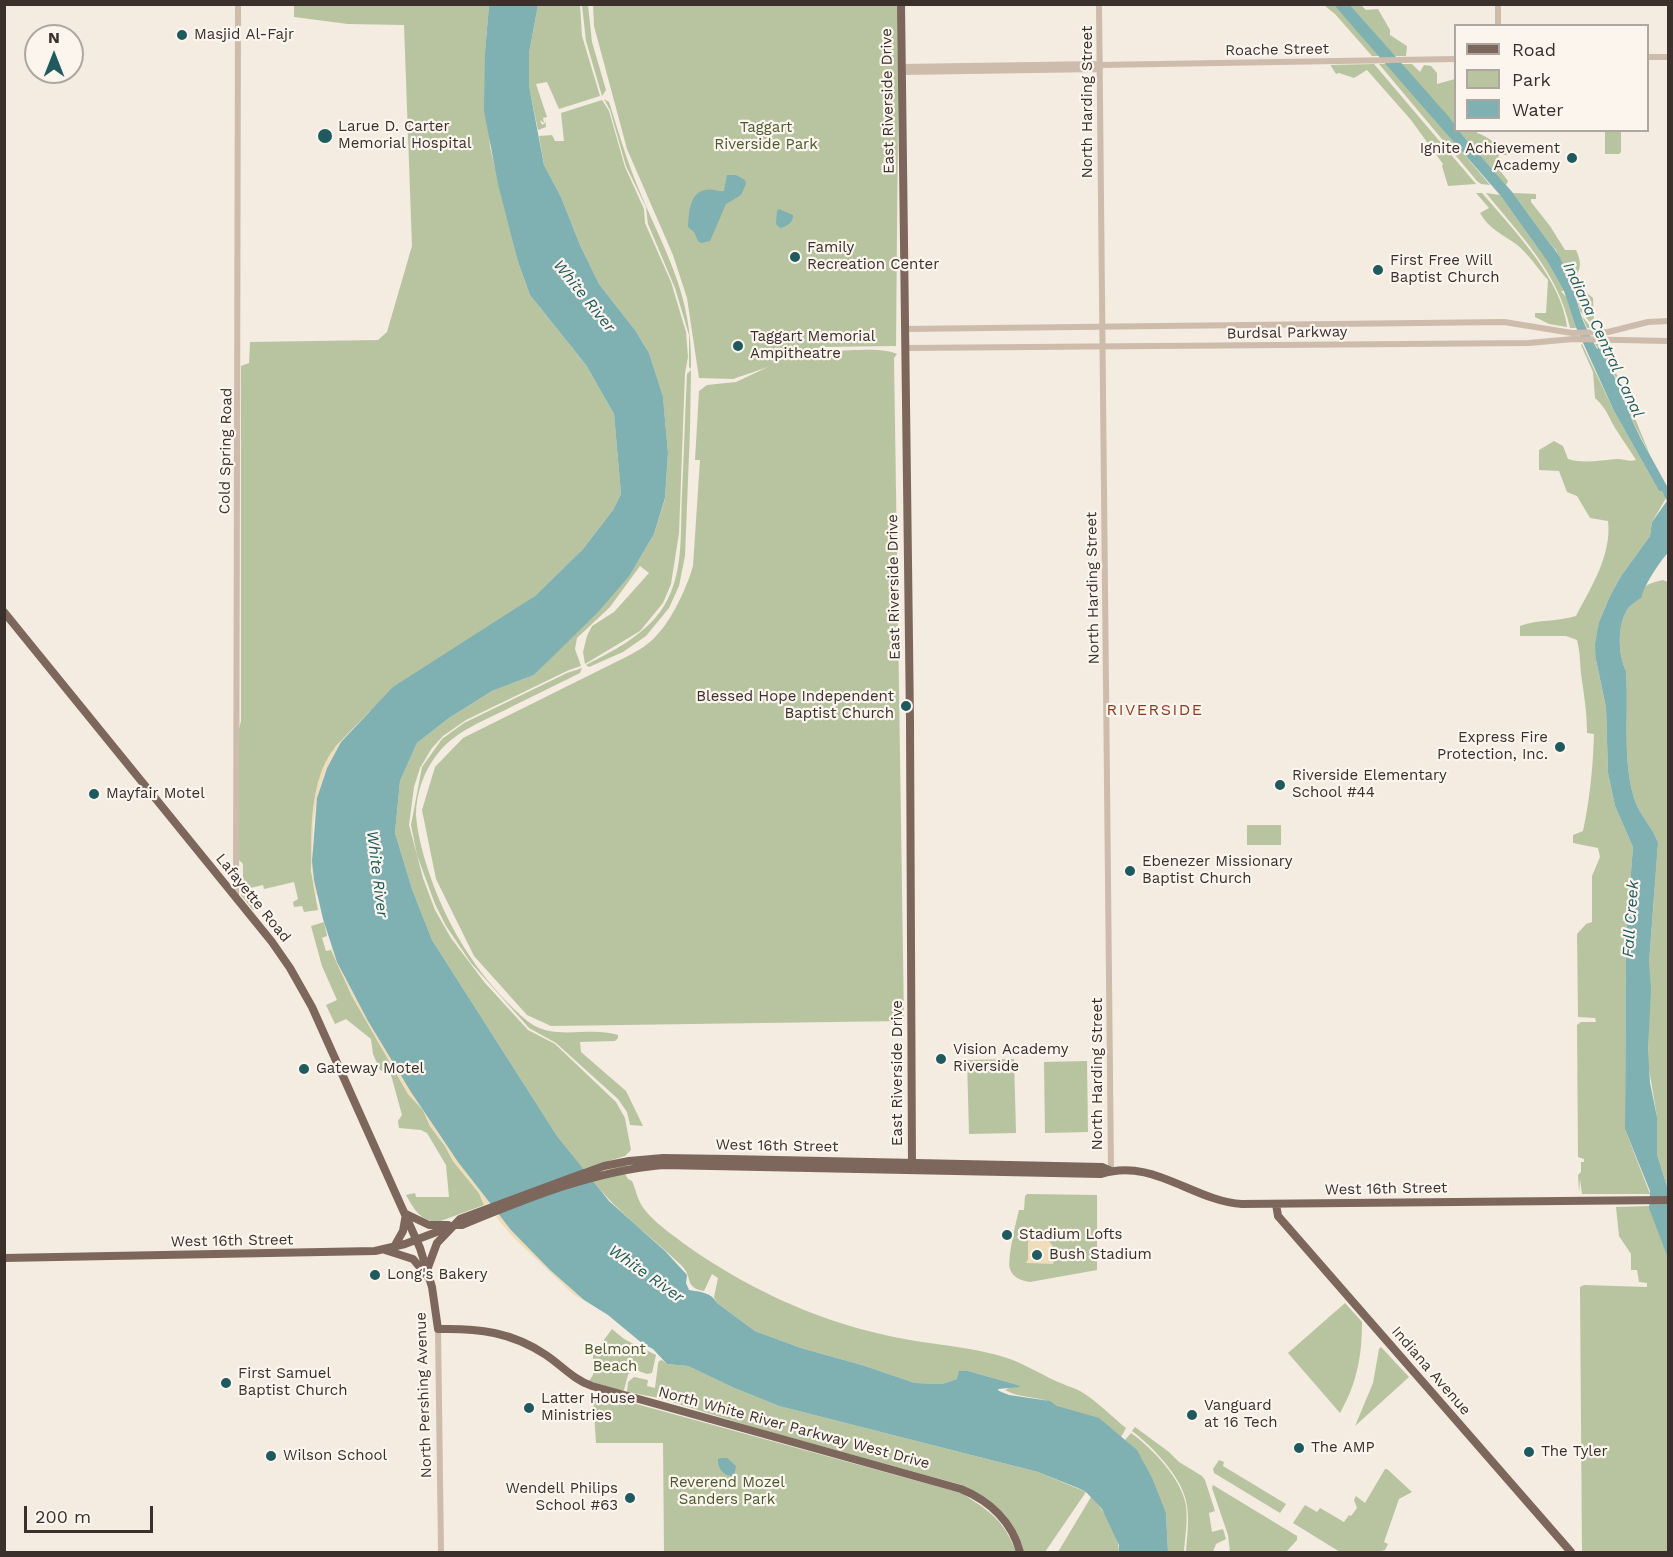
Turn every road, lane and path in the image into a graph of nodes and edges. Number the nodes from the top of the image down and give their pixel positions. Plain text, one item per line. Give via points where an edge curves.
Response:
1 (238, 4) edge
2 (901, 4) edge
3 (1099, 4) edge
4 (1498, 4) edge
5 (1498, 24) edge
6 (1649, 57) edge
7 (1668, 57) edge
8 (1454, 59) edge
9 (1100, 66) junction
10 (902, 70) junction
11 (1668, 321) edge
12 (1102, 327) junction
13 (905, 329) junction
14 (1598, 335) junction
15 (1668, 341) edge
16 (1102, 346) junction
17 (905, 348) junction
18 (4, 612) edge
19 (236, 897) junction
20 (912, 1166) junction
21 (1111, 1171) junction
22 (1668, 1200) edge
23 (1276, 1204) junction
24 (406, 1214) junction
25 (455, 1225) junction
26 (417, 1240) junction
27 (394, 1247) junction
28 (381, 1250) junction
29 (4, 1258) edge
30 (428, 1274) junction
31 (438, 1329) junction
32 (441, 1552) edge
33 (1020, 1552) edge
34 (1571, 1552) edge

1 - 19 street, Cold Spring Road
2 - 10 main road, East Riverside Drive
3 - 9 street, North Harding Street
4 - 5 street
6 - 7 street
8 - 9 street, Roache Street
9 - 10 street, Roache Street
9 - 12 street, North Harding Street
10 - 13 main road, East Riverside Drive
11 - 14 street
12 - 13 street, Burdsal Parkway
12 - 14 street, Burdsal Parkway via 1504,322
12 - 16 street, North Harding Street
13 - 17 main road, East Riverside Drive
14 - 15 street, Burdsal Parkway
14 - 16 street, Burdsal Parkway via 1529,343
16 - 17 street, Burdsal Parkway
16 - 21 street, North Harding Street
17 - 20 main road, East Riverside Drive
18 - 19 main road, Lafayette Road
19 - 24 main road, Lafayette Road via 304,990
20 - 21 main road, West 16th Street via 1102,1167
20 - 25 main road, West 16th Street via 663,1158 604,1170
21 - 23 main road, West 16th Street via 1161,1176 1226,1203
22 - 23 main road, West 16th Street
23 - 34 main road, Indiana Avenue via 1278,1216
24 - 25 main road via 429,1225
24 - 26 main road, Lafayette Road
24 - 27 main road
25 - 26 main road, West 16th Street
25 - 30 main road via 437,1243
26 - 27 main road, West 16th Street
26 - 30 main road, North Pershing Avenue
27 - 28 main road, West 16th Street
28 - 29 main road, West 16th Street
28 - 30 main road via 413,1259
30 - 31 main road, North Pershing Avenue
31 - 32 street, North Pershing Avenue
31 - 33 main road, North White River Parkway West Drive via 482,1330 511,1336 598,1388 961,1489 999,1514

